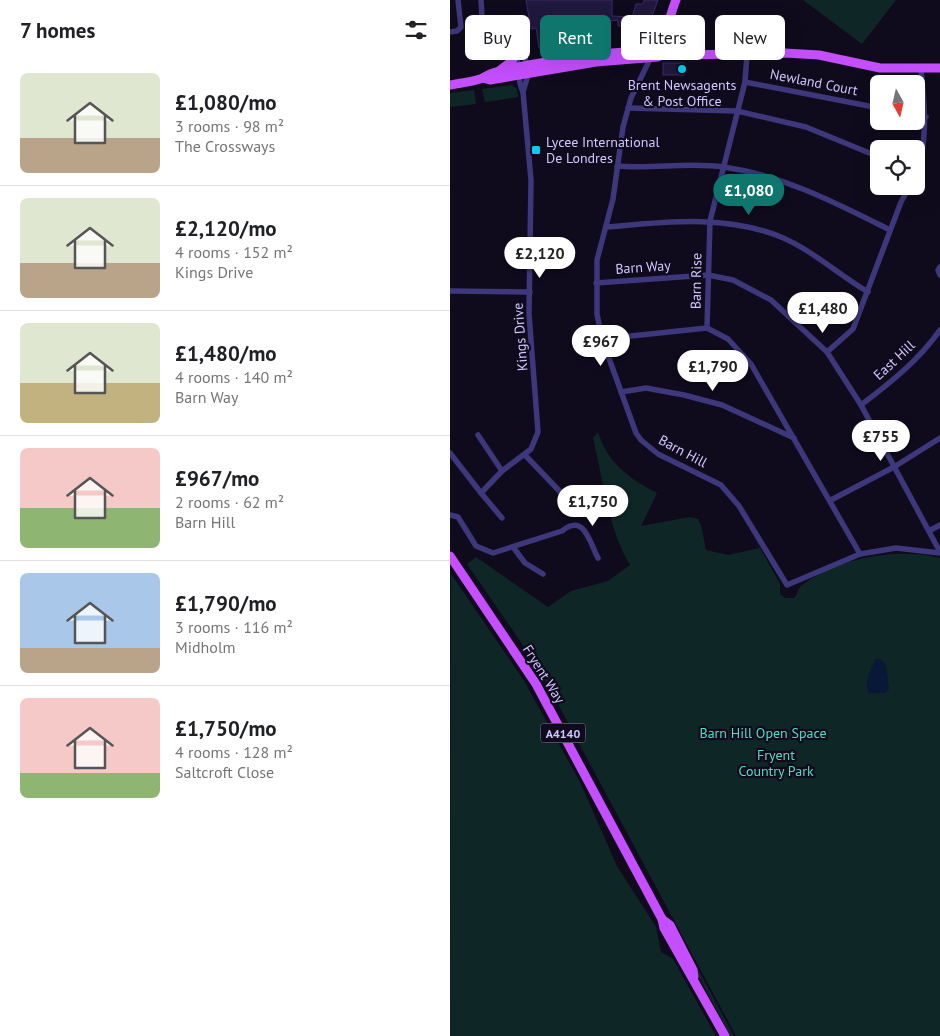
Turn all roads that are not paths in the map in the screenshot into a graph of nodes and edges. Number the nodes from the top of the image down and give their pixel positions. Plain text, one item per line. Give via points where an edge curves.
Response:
1 (458, 0) edge
2 (481, 0) edge
3 (676, 0) edge
4 (482, 15) edge
5 (670, 15) edge
6 (450, 32) edge
7 (621, 53) edge
8 (785, 55) edge
9 (621, 58) edge
10 (513, 60) edge
11 (517, 60) edge
12 (526, 60) edge
13 (650, 60) edge
14 (747, 60) edge
15 (940, 68) edge
16 (921, 69) junction
17 (528, 70) junction
18 (498, 72) junction
19 (518, 72) junction
20 (483, 78) junction
21 (745, 82) junction
22 (450, 85) edge
23 (523, 92) junction
24 (870, 106) edge
25 (628, 108) junction
26 (737, 111) junction
27 (926, 117) joint
28 (923, 140) edge
29 (870, 153) edge
30 (617, 166) junction
31 (722, 167) junction
32 (906, 195) edge
33 (710, 221) junction
34 (607, 226) junction
35 (890, 230) junction
36 (940, 267) edge
37 (708, 275) junction
38 (940, 275) edge
39 (596, 283) junction
40 (450, 291) edge
41 (530, 292) junction
42 (868, 292) junction
43 (707, 328) junction
44 (940, 330) edge
45 (602, 339) junction
46 (827, 352) junction
47 (622, 392) junction
48 (861, 405) junction
49 (478, 435) dead end
50 (794, 438) junction
51 (940, 438) edge
52 (450, 453) edge
53 (525, 455) junction
54 (894, 467) junction
55 (502, 471) junction
56 (481, 493) junction
57 (568, 500) dead end
58 (831, 500) junction
59 (450, 514) edge
60 (502, 518) dead end
61 (940, 525) edge
62 (929, 531) junction
63 (513, 547) junction
64 (940, 552) edge
65 (860, 554) junction
66 (450, 556) edge
67 (598, 558) dead end
68 (542, 574) dead end
69 (725, 1036) edge

1 - 6 street via 461,27
2 - 4 street
3 - 5 main road
7 - 17 main road
8 - 16 main road via 819,55 880,68
9 - 17 main road
10 - 18 main road
11 - 19 street
12 - 17 street
13 - 25 street, Barn Hill
14 - 21 street, Barn Rise
15 - 16 main road
16 - 27 street
17 - 19 main road
17 - 23 street
18 - 19 main road
18 - 20 main road
19 - 20 main road via 490,80
19 - 23 street
20 - 22 main road
21 - 24 street, Newland Court
21 - 26 street, Barn Rise
23 - 41 street, Kings Drive via 531,180
25 - 26 street
25 - 30 street, Barn Hill
26 - 29 street via 806,127
26 - 31 street, Barn Rise
27 - 28 street
30 - 31 street
30 - 34 street, Barn Hill
31 - 33 street, Barn Rise
31 - 35 street via 790,183 822,195
32 - 35 street
33 - 34 street
33 - 37 street, Barn Rise
33 - 42 street via 746,226 781,238
34 - 39 street, Barn Hill via 597,260
35 - 42 street
36 - 38 street
37 - 39 street, Barn Way
37 - 43 street, Barn Rise
37 - 46 street, Barn Way via 733,280 771,300
39 - 45 street, Barn Hill
40 - 41 street
41 - 53 street, Kings Drive via 538,432 536,442
42 - 46 street via 853,329
43 - 45 street
43 - 50 street, Barn Rise via 728,339 751,364
44 - 48 street, East Hill via 893,381
45 - 47 street, Barn Hill
46 - 48 street, Barn Way
47 - 50 street via 646,388 684,394 722,405
47 - 65 street, Barn Hill via 641,440 658,454 721,485 739,506 787,585
48 - 54 street, Barn Way
49 - 55 street
50 - 58 street, Barn Rise
51 - 54 street
52 - 56 street
53 - 55 street, Kings Drive
53 - 57 street
54 - 58 street
54 - 62 street, Barn Way
55 - 56 street, Kings Drive
56 - 60 street
58 - 65 street, Barn Rise
59 - 63 street via 458,518 476,546 492,553
61 - 62 street
62 - 64 street, Barn Way
63 - 67 street via 576,524 582,528
63 - 68 street via 525,563
64 - 65 street, Barn Hill via 896,548
66 - 69 main road, Fryent Way / A4140 via 536,684 688,973 694,978

